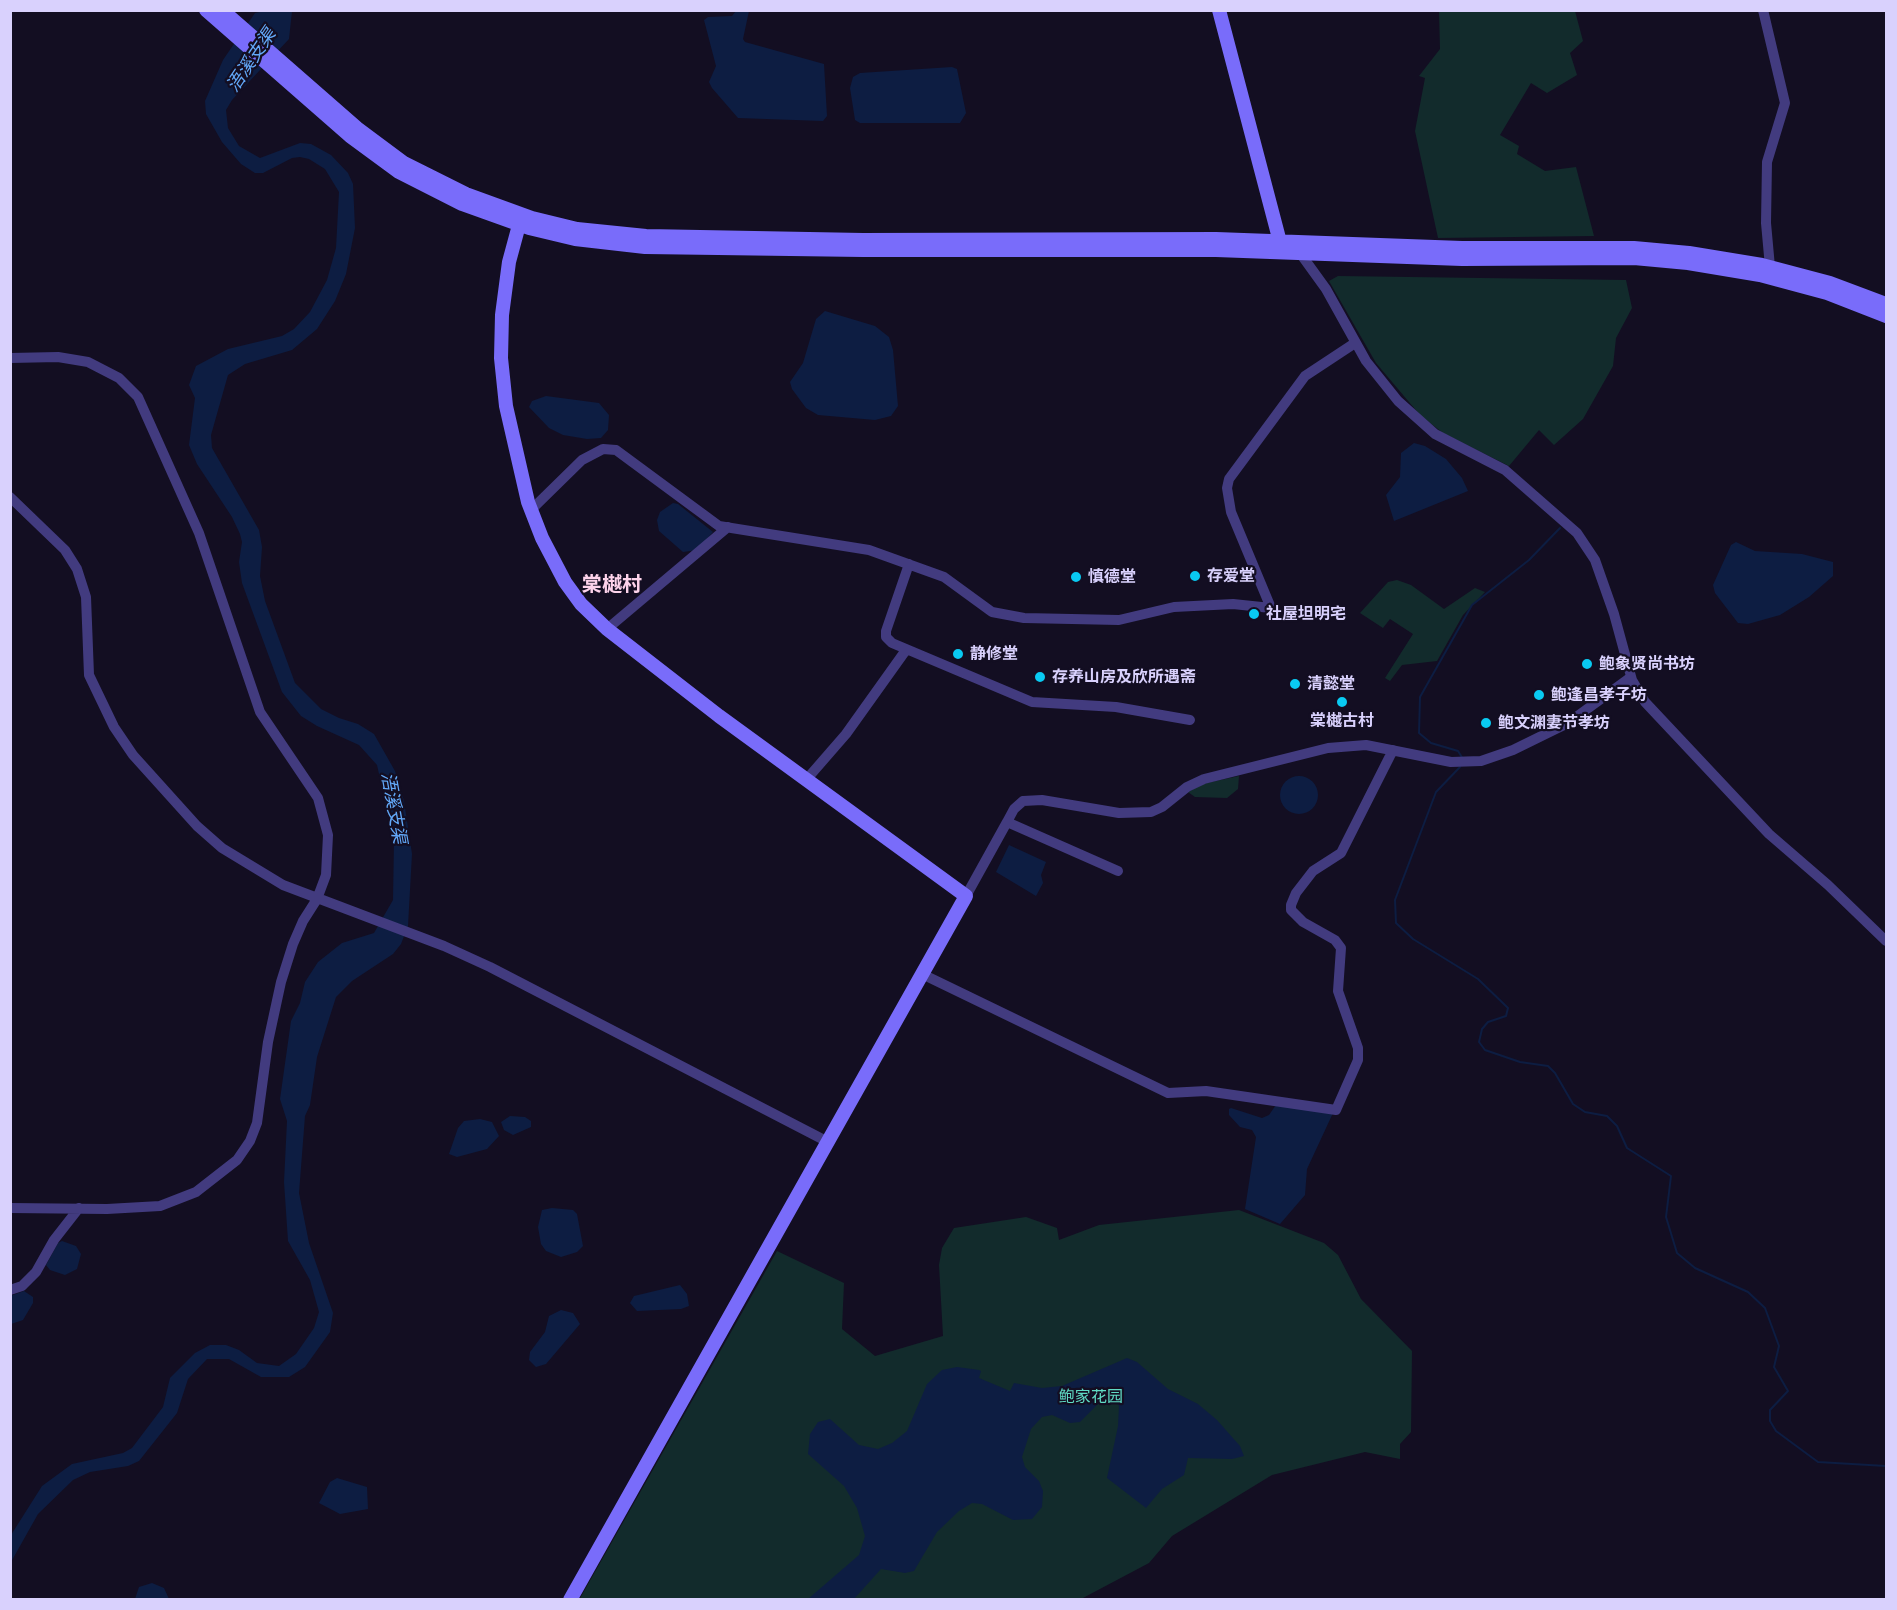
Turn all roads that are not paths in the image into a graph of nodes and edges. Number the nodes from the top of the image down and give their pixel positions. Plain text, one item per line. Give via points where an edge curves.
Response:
1 (206, 10) edge
2 (222, 10) edge
3 (1219, 10) edge
4 (1763, 10) edge
5 (232, 26) junction
6 (284, 71) junction
7 (519, 225) junction
8 (1280, 242) junction
9 (1300, 253) junction
10 (1770, 267) junction
11 (1887, 304) edge
12 (1887, 316) edge
13 (1355, 343) junction
14 (10, 358) edge
15 (10, 497) edge
16 (531, 510) junction
17 (728, 527) junction
18 (909, 564) junction
19 (607, 629) junction
20 (906, 650) junction
21 (1631, 677) junction
22 (1190, 720) dead end
23 (1393, 750) junction
24 (806, 780) junction
25 (1007, 822) junction
26 (1118, 871) dead end
27 (966, 896) junction
28 (317, 899) junction
29 (1887, 941) edge
30 (922, 974) junction
31 (828, 1142) junction
32 (10, 1208) edge
33 (79, 1208) junction
34 (10, 1290) edge
35 (570, 1599) edge

1 - 5 main road
2 - 5 main road
3 - 8 main road
4 - 10 street via 1785,97 1767,162
5 - 6 main road
6 - 7 main road via 350,136 399,172 451,199
6 - 8 main road via 372,141 424,174 510,210 577,229 646,236
7 - 9 main road via 575,239 645,247
7 - 16 main road via 504,298 501,358 510,425
8 - 10 main road via 1634,248
9 - 12 main road via 1661,260 1782,280
9 - 13 street via 1326,289
10 - 11 main road
13 - 18 street via 1305,376 1229,479 1231,512 1271,608 1233,603 1174,607 1119,620 1024,618 992,612 944,577
13 - 21 street via 1388,389 1426,427 1505,470 1577,533 1595,560
14 - 28 street via 58,357 88,363 119,378 138,397 199,533 260,712 322,808 327,827 327,859
15 - 28 street via 65,550 77,569 86,597 92,684 133,755 222,848 267,877
16 - 17 street via 576,465 603,449 619,451 704,517
16 - 19 main road via 565,582
17 - 18 street via 869,550
17 - 19 street
18 - 20 street via 886,631 888,639
19 - 24 main road
20 - 22 street via 1032,702 1116,707
20 - 24 street via 846,734
21 - 23 street via 1568,723 1490,759 1451,762
21 - 29 street via 1645,702 1768,834
23 - 25 street via 1360,745 1328,747 1204,779 1162,807 1138,814 1042,800 1023,801
23 - 30 street via 1341,853 1313,871 1291,905 1303,922 1335,940 1341,948 1338,992 1358,1048 1358,1060 1336,1110 1206,1091 1168,1093
24 - 27 main road
25 - 26 street
25 - 27 street
27 - 30 main road
28 - 31 street via 489,967
28 - 33 street via 286,962 268,1042 257,1123 244,1151 222,1174 178,1200 160,1206
30 - 31 main road
31 - 35 main road
32 - 33 street
33 - 34 street via 36,1272 22,1286

